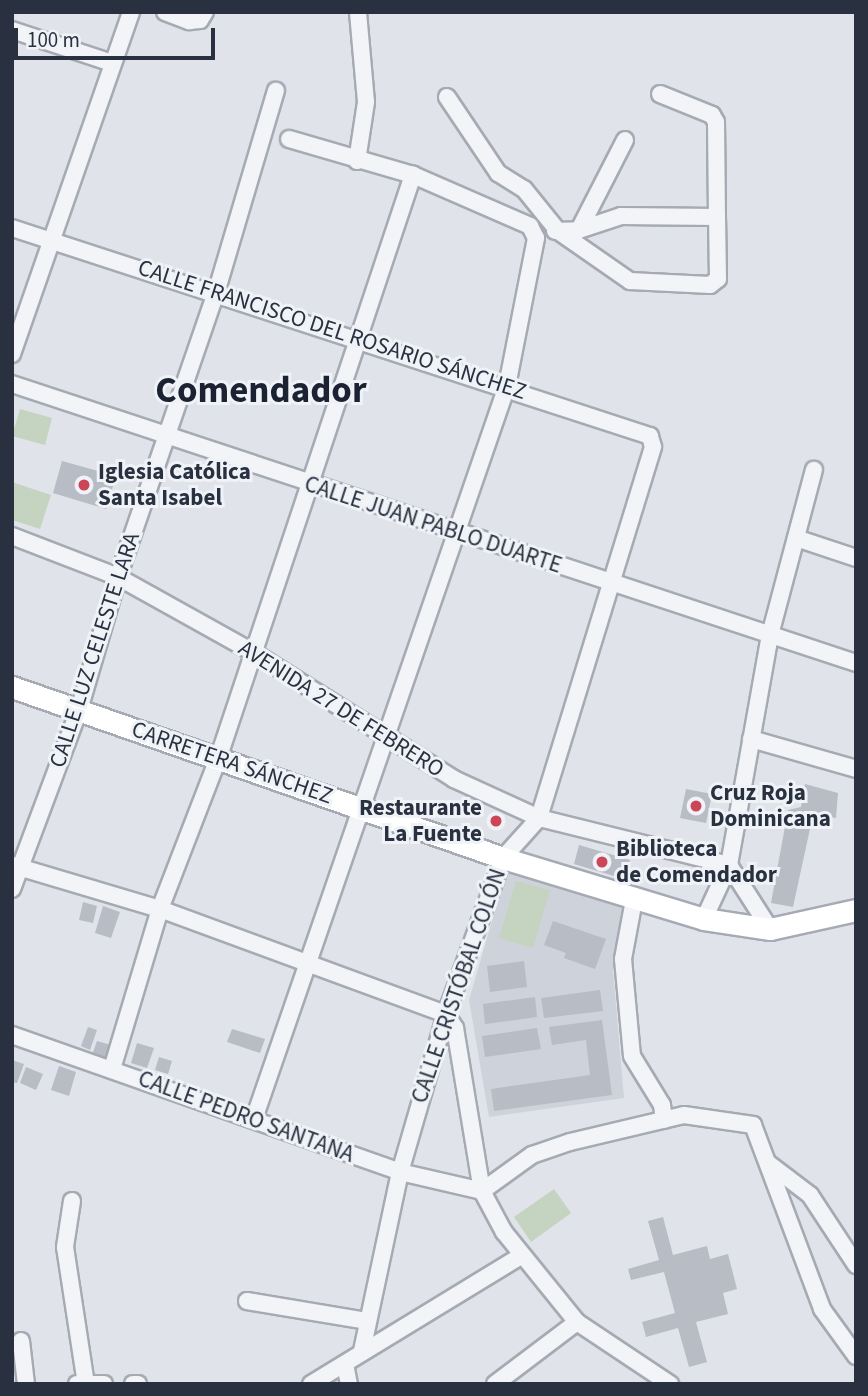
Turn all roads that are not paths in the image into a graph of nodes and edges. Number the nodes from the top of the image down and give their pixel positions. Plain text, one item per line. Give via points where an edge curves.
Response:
1 (14, 12) edge
2 (131, 12) edge
3 (165, 12) edge
4 (205, 12) edge
5 (358, 12) edge
6 (12, 21) edge
7 (12, 30) edge
8 (112, 63) junction
9 (276, 90) dead end
10 (660, 94) dead end
11 (447, 97) dead end
12 (289, 139) dead end
13 (625, 140) dead end
14 (357, 161) junction
15 (413, 175) junction
16 (717, 217) junction
17 (12, 228) edge
18 (579, 230) junction
19 (558, 231) junction
20 (535, 232) junction
21 (53, 242) junction
22 (216, 293) junction
23 (356, 338) junction
24 (12, 354) edge
25 (12, 384) edge
26 (507, 386) junction
27 (170, 433) junction
28 (650, 436) joint
29 (814, 470) dead end
30 (307, 484) junction
31 (457, 535) junction
32 (12, 536) edge
33 (796, 538) junction
34 (856, 558) edge
35 (118, 577) junction
36 (612, 583) junction
37 (770, 635) junction
38 (251, 651) junction
39 (856, 663) edge
40 (12, 687) edge
41 (79, 710) junction
42 (389, 738) junction
43 (751, 738) junction
44 (219, 756) junction
45 (856, 769) edge
46 (360, 808) junction
47 (538, 818) junction
48 (503, 858) junction
49 (729, 865) junction
50 (15, 866) edge
51 (12, 888) edge
52 (634, 900) junction
53 (160, 909) junction
54 (856, 910) edge
55 (704, 919) junction
56 (770, 929) junction
57 (305, 965) junction
58 (446, 1014) junction
59 (12, 1035) edge
60 (112, 1069) junction
61 (254, 1119) junction
62 (664, 1120) junction
63 (766, 1161) junction
64 (400, 1172) junction
65 (482, 1191) junction
66 (72, 1201) dead end
67 (521, 1256) junction
68 (856, 1265) edge
69 (247, 1301) dead end
70 (366, 1321) junction
71 (578, 1322) junction
72 (21, 1341) dead end
73 (362, 1352) junction
74 (856, 1356) edge
75 (345, 1364) junction
76 (658, 1380) edge
77 (83, 1383) edge
78 (26, 1384) edge
79 (104, 1384) edge
80 (133, 1384) edge
81 (138, 1384) edge
82 (311, 1384) edge
83 (348, 1384) edge
84 (495, 1384) edge

1 - 6 street
2 - 8 street
3 - 4 street via 190,21 200,20
5 - 14 street via 366,102
7 - 8 street
8 - 21 street
9 - 22 street, CALLE LUZ CELESTE LARA
10 - 16 street via 712,115 716,122
11 - 19 street via 488,163 524,189
12 - 14 street
13 - 18 street
14 - 15 street
15 - 20 street
15 - 23 street
16 - 18 street via 621,216
16 - 19 street via 718,279 710,285 630,281
17 - 21 street, CALLE FRANCISCO DEL ROSARIO SÁNCHEZ
18 - 19 street
19 - 20 street
20 - 26 street
21 - 22 street, CALLE FRANCISCO DEL ROSARIO SÁNCHEZ
21 - 24 street
22 - 23 street, CALLE FRANCISCO DEL ROSARIO SÁNCHEZ
22 - 27 street, CALLE LUZ CELESTE LARA
23 - 26 street, CALLE FRANCISCO DEL ROSARIO SÁNCHEZ
23 - 30 street
25 - 27 street, CALLE JUAN PABLO DUARTE
26 - 28 street, CALLE FRANCISCO DEL ROSARIO SÁNCHEZ
26 - 31 street
27 - 30 street, CALLE JUAN PABLO DUARTE
27 - 35 street, CALLE LUZ CELESTE LARA
28 - 36 street, CALLE CRISTÓBAL COLÓN via 653,447
29 - 33 street
30 - 31 street, CALLE JUAN PABLO DUARTE
30 - 38 street
31 - 36 street, CALLE JUAN PABLO DUARTE
31 - 42 street
32 - 35 street, AVENIDA 27 DE FEBRERO
33 - 34 street
33 - 37 street
35 - 38 street, AVENIDA 27 DE FEBRERO
35 - 41 street, CALLE LUZ CELESTE LARA
36 - 37 street, CALLE JUAN PABLO DUARTE
36 - 47 street, CALLE CRISTÓBAL COLÓN
37 - 39 street, CALLE JUAN PABLO DUARTE
37 - 43 street
38 - 42 street, AVENIDA 27 DE FEBRERO
38 - 44 street
40 - 41 main road, CARRETERA SÁNCHEZ
41 - 44 main road, CARRETERA SÁNCHEZ
41 - 50 street, CALLE LUZ CELESTE LARA
42 - 46 street
42 - 47 street, AVENIDA 27 DE FEBRERO via 454,779
43 - 45 street
43 - 49 street
44 - 46 main road, CARRETERA SÁNCHEZ
44 - 53 street
46 - 48 main road, CARRETERA SÁNCHEZ
46 - 57 street
47 - 48 street, CALLE CRISTÓBAL COLÓN
47 - 49 street, AVENIDA 27 DE FEBRERO
48 - 52 main road, CARRETERA SÁNCHEZ
48 - 58 street, CALLE CRISTÓBAL COLÓN
49 - 55 street
49 - 56 street
50 - 51 street, CALLE LUZ CELESTE LARA
50 - 53 street
52 - 55 main road, CARRETERA SÁNCHEZ
52 - 62 street via 623,959 632,1056 662,1105
53 - 57 street
53 - 60 street
54 - 56 main road, CARRETERA SÁNCHEZ
55 - 56 main road, CARRETERA SÁNCHEZ
57 - 58 street
57 - 61 street
58 - 64 street, CALLE CRISTÓBAL COLÓN
58 - 65 street via 455,1028
59 - 60 street, CALLE PEDRO SANTANA
60 - 61 street, CALLE PEDRO SANTANA
61 - 64 street, CALLE PEDRO SANTANA
62 - 63 street via 708,1116 753,1125
62 - 65 street via 552,1146
63 - 68 street via 810,1195
63 - 74 street via 822,1309
64 - 65 street, CALLE PEDRO SANTANA
64 - 70 street, CALLE CRISTÓBAL COLÓN
65 - 67 street
66 - 77 street via 65,1247
67 - 71 street
67 - 73 street
69 - 70 street
70 - 73 street, CALLE CRISTÓBAL COLÓN
71 - 76 street
71 - 84 street
72 - 78 street
73 - 75 street
75 - 82 street
75 - 83 street
77 - 79 street
80 - 81 street

